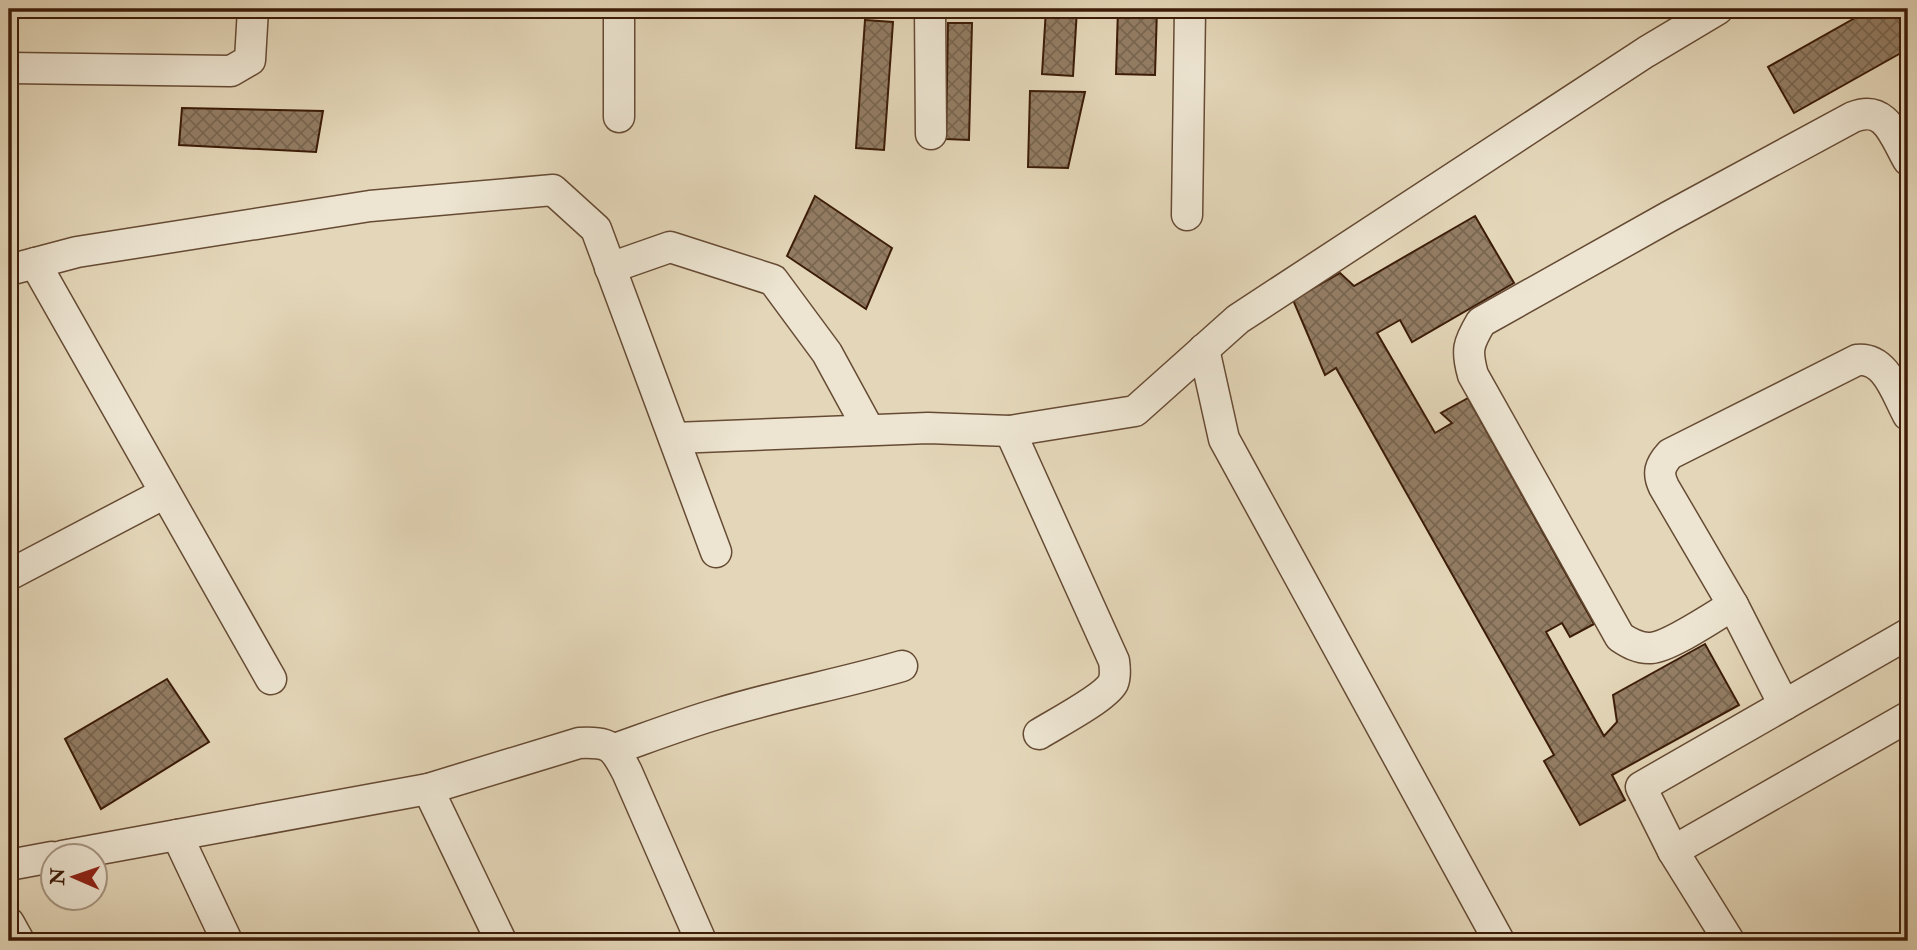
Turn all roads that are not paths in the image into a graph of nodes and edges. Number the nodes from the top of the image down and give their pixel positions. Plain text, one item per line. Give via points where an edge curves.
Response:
1 (253, 9) edge
2 (619, 9) edge
3 (930, 9) edge
4 (1191, 9) edge
5 (1718, 9) edge
6 (9, 68) edge
7 (619, 117) dead end
8 (931, 134) dead end
9 (1908, 160) edge
10 (1187, 215) dead end
11 (22, 267) edge
12 (610, 268) junction
13 (1204, 349) junction
14 (1908, 415) edge
15 (869, 430) junction
16 (1010, 431) junction
17 (674, 438) junction
18 (165, 493) junction
19 (716, 552) dead end
20 (9, 575) edge
21 (1733, 605) junction
22 (1908, 634) edge
23 (902, 666) dead end
24 (271, 679) dead end
25 (1784, 705) junction
26 (1908, 717) edge
27 (1039, 734) dead end
28 (615, 749) junction
29 (428, 789) junction
30 (177, 835) junction
31 (108, 848) edge
32 (1673, 851) junction
33 (38, 860) edge
34 (9, 865) edge
35 (9, 923) edge
36 (19, 941) edge
37 (227, 941) edge
38 (501, 941) edge
39 (701, 941) edge
40 (1499, 941) edge
41 (1729, 941) edge

1 - 6 street via 250,60 231,71
2 - 7 street
3 - 8 street
4 - 10 street
5 - 13 street via 1238,319
9 - 21 street via 1886,121 1872,113 1853,117 1481,322 1469,342 1473,375 1620,637 1644,648 1661,647
11 - 12 street via 77,252 370,206 553,190 596,229
11 - 18 street
12 - 15 street via 670,247 773,280 827,353
12 - 17 street
13 - 16 street via 1135,411
13 - 40 street via 1224,439
14 - 21 street via 1878,364 1857,360 1663,461 1660,480
15 - 16 street
15 - 17 street
16 - 27 street via 1115,671 1114,681 1102,694
17 - 19 street
18 - 20 street
18 - 24 street
21 - 25 street
22 - 25 street
23 - 28 street via 717,714
25 - 32 street via 1641,787
26 - 32 street
28 - 29 street via 598,742 579,743
28 - 39 street
29 - 30 street
29 - 38 street
30 - 31 street
30 - 37 street
32 - 41 street
33 - 34 street
35 - 36 street

